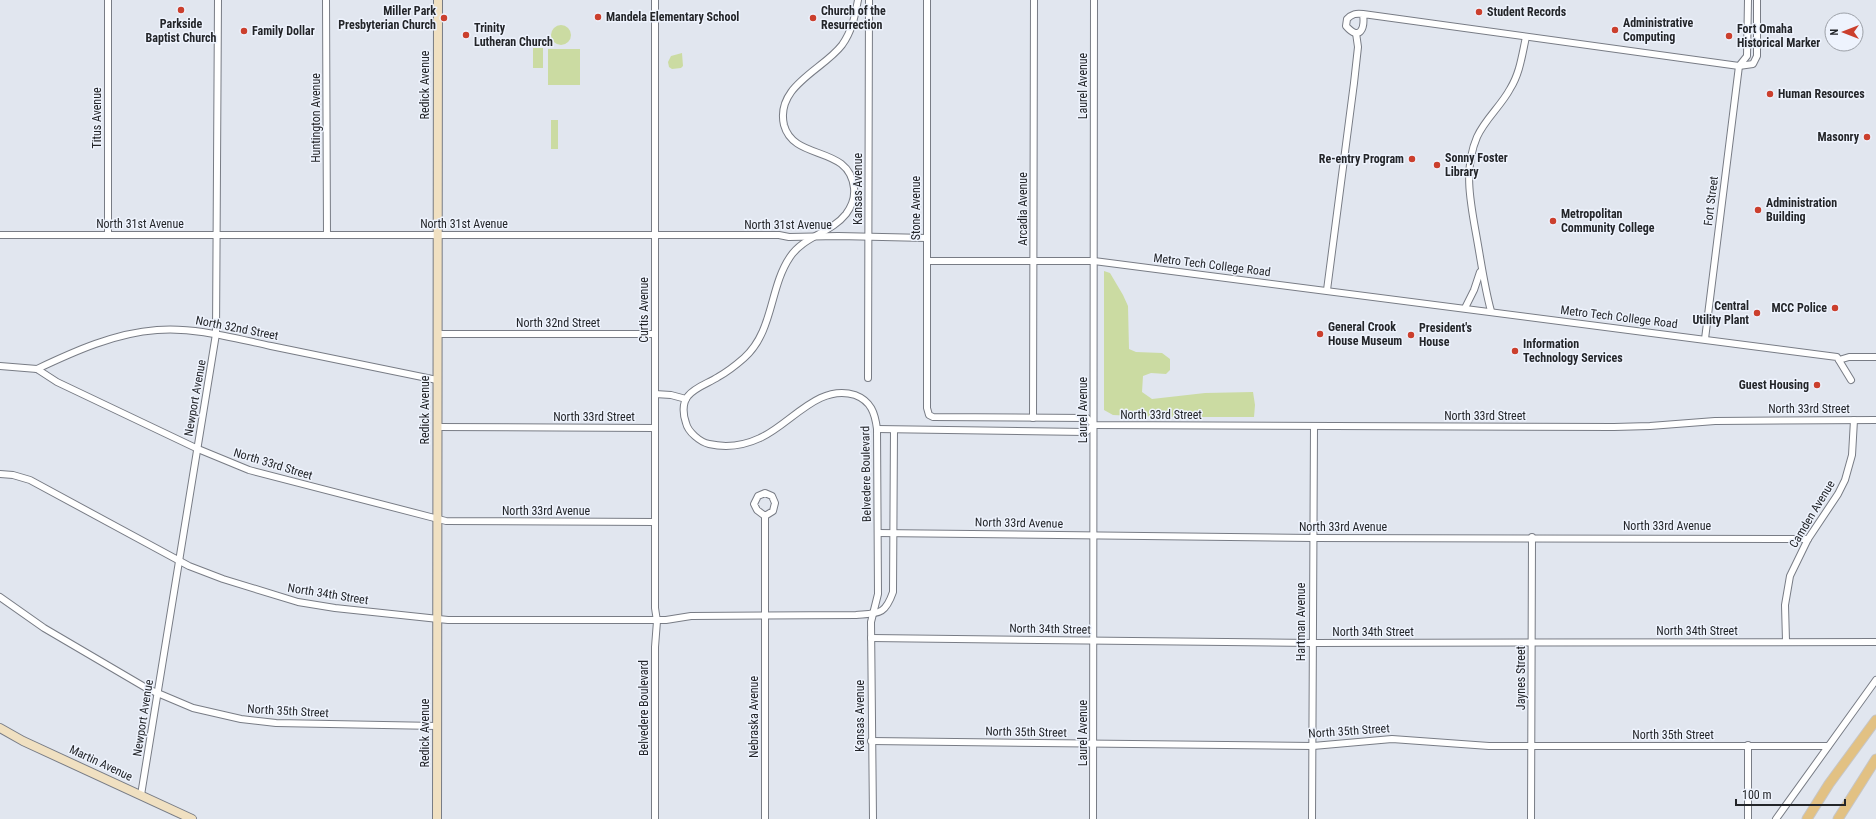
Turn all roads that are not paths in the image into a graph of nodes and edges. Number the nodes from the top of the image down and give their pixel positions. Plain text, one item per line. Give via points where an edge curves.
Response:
1 (108, 0) edge
2 (218, 0) edge
3 (326, 0) edge
4 (438, 0) edge
5 (655, 0) edge
6 (858, 0) edge
7 (869, 0) edge
8 (927, 0) edge
9 (1034, 0) edge
10 (1094, 0) edge
11 (1748, 0) edge
12 (1757, 0) edge
13 (1363, 14) junction
14 (1356, 33) junction
15 (1526, 37) junction
16 (1739, 66) junction
17 (0, 235) edge
18 (108, 235) junction
19 (327, 235) junction
20 (437, 235) junction
21 (217, 236) junction
22 (655, 236) junction
23 (814, 236) junction
24 (869, 237) junction
25 (927, 238) junction
26 (927, 261) junction
27 (1033, 261) junction
28 (1094, 261) junction
29 (1481, 270) junction
30 (1327, 290) junction
31 (1465, 308) junction
32 (1491, 311) junction
33 (216, 334) junction
34 (437, 334) junction
35 (655, 334) junction
36 (1705, 339) junction
37 (1876, 357) edge
38 (1839, 360) junction
39 (0, 366) edge
40 (37, 369) junction
41 (868, 378) dead end
42 (437, 380) junction
43 (1851, 380) dead end
44 (655, 394) junction
45 (686, 399) junction
46 (929, 415) joint
47 (1033, 418) junction
48 (1854, 420) junction
49 (1876, 420) edge
50 (1094, 425) junction
51 (1314, 426) junction
52 (437, 427) junction
53 (655, 428) junction
54 (877, 429) junction
55 (894, 430) junction
56 (198, 449) junction
57 (0, 474) edge
58 (765, 516) dead end
59 (437, 519) junction
60 (655, 522) junction
61 (878, 533) junction
62 (894, 533) junction
63 (1094, 535) junction
64 (1532, 537) junction
65 (1313, 538) junction
66 (1808, 539) junction
67 (180, 560) junction
68 (0, 597) edge
69 (873, 613) junction
70 (766, 615) junction
71 (437, 619) junction
72 (657, 620) junction
73 (871, 638) junction
74 (1094, 640) junction
75 (1786, 641) junction
76 (1876, 642) edge
77 (1532, 643) junction
78 (1312, 644) junction
79 (1876, 680) edge
80 (158, 693) junction
81 (1876, 720) edge
82 (437, 726) junction
83 (0, 728) edge
84 (871, 741) junction
85 (1094, 744) junction
86 (1748, 745) junction
87 (1312, 746) junction
88 (1532, 746) junction
89 (1828, 746) junction
90 (1876, 759) edge
91 (141, 795) junction
92 (192, 819) edge
93 (437, 819) edge
94 (655, 819) edge
95 (765, 819) edge
96 (873, 819) edge
97 (1093, 819) edge
98 (1312, 819) edge
99 (1531, 819) edge
100 (1748, 819) edge
101 (1776, 819) edge
102 (1807, 819) edge
103 (1838, 819) edge

1 - 18 street, Titus Avenue
2 - 21 street, Newport Avenue
3 - 19 street, Huntington Avenue
4 - 20 street, Redick Avenue
5 - 22 street, Curtis Avenue
6 - 23 street via 853,25 843,44 795,86 784,106 784,123 792,139 805,148 840,162 848,171 854,186 854,198 848,212 835,224
7 - 24 street, Kansas Avenue
8 - 25 street, Stone Avenue
9 - 27 street, Arcadia Avenue
10 - 28 street, Laurel Avenue
11 - 16 street, Fort Street via 1747,56
12 - 16 street via 1758,56 1753,64
13 - 14 street via 1363,28
13 - 14 street via 1351,15 1347,19 1346,26
13 - 15 street
14 - 30 street via 1358,47 1354,83
15 - 16 street
15 - 29 street via 1514,82 1483,125 1469,164 1469,189
16 - 36 street, Fort Street
17 - 18 street, North 31st Avenue
18 - 21 street, North 31st Avenue
19 - 20 street, North 31st Avenue
19 - 21 street, North 31st Avenue
20 - 22 street, North 31st Avenue
20 - 34 street, Redick Avenue
21 - 33 street, Newport Avenue
22 - 23 street, North 31st Avenue
22 - 35 street, Curtis Avenue
23 - 24 street, North 31st Avenue
23 - 45 street via 797,248 784,267 763,332 750,352 733,367 692,392
24 - 25 street, North 31st Avenue
24 - 41 street, Kansas Avenue
25 - 26 street, Stone Avenue
26 - 27 street
26 - 46 street, Stone Avenue
27 - 28 street
27 - 47 street, Arcadia Avenue
28 - 30 street, Metro Tech College Road
28 - 50 street, Laurel Avenue
29 - 31 street
29 - 32 street
30 - 31 street, Metro Tech College Road
31 - 32 street, Metro Tech College Road
32 - 36 street, Metro Tech College Road
33 - 40 street, North 32nd Street via 179,329 136,332 91,346
33 - 42 street, North 32nd Street
33 - 56 street, Newport Avenue
34 - 35 street, North 32nd Street
34 - 42 street, Redick Avenue
35 - 44 street, Curtis Avenue
36 - 38 street, Metro Tech College Road via 1838,357
37 - 38 street via 1849,357
38 - 43 street
39 - 40 street, North 33rd Street
40 - 56 street, North 33rd Street via 57,382
42 - 52 street, Redick Avenue
44 - 45 street
44 - 53 street, Curtis Avenue
45 - 54 street, Belvedere Boulevard via 684,408 687,427 704,443 719,446 740,445 762,438 810,404 831,394 851,394 862,398 874,412
46 - 47 street, North 33rd Street
47 - 50 street, North 33rd Street via 1087,418
48 - 49 street, North 33rd Street
48 - 51 street, North 33rd Street via 1715,421 1614,427
48 - 66 street, Camden Avenue via 1852,455 1845,480
50 - 51 street, North 33rd Street
50 - 55 street, North 33rd Street via 1086,432
50 - 63 street, Laurel Avenue
51 - 65 street, Hartman Avenue
52 - 53 street, North 33rd Street
52 - 59 street, Redick Avenue
53 - 60 street, Curtis Avenue
54 - 55 street, North 33rd Street
54 - 61 street, Belvedere Boulevard
55 - 62 street
56 - 59 street, North 33rd Street via 266,476
56 - 67 street, Newport Avenue
57 - 67 street, North 34th Street via 30,480
58 - 70 street, Nebraska Avenue
59 - 60 street, North 33rd Avenue via 446,522
59 - 71 street, Redick Avenue
60 - 72 street, Curtis Avenue
61 - 62 street, North 33rd Avenue
61 - 69 street, Belvedere Boulevard via 878,594
62 - 63 street, North 33rd Avenue
62 - 69 street via 893,592 888,606
63 - 65 street, North 33rd Avenue
63 - 74 street, Laurel Avenue
64 - 65 street, North 33rd Avenue
64 - 66 street, North 33rd Avenue
64 - 77 street, Jaynes Street
65 - 78 street, Hartman Avenue
66 - 75 street, Camden Avenue via 1787,587
67 - 71 street, North 34th Street via 222,579 298,602
67 - 80 street, Newport Avenue
68 - 80 street, North 35th Street via 44,628
69 - 70 street
69 - 73 street, Kansas Avenue via 870,622
70 - 72 street via 691,616
70 - 95 street, Nebraska Avenue
71 - 72 street, North 34th Street
71 - 82 street, Redick Avenue
72 - 94 street, Belvedere Boulevard
73 - 74 street, North 34th Street
73 - 84 street, Kansas Avenue
74 - 78 street, North 34th Street
74 - 85 street, Laurel Avenue
75 - 76 street, North 34th Street
75 - 77 street, North 34th Street
77 - 78 street, North 34th Street
77 - 88 street, Jaynes Street
78 - 87 street, Hartman Avenue
79 - 89 street
80 - 82 street, North 35th Street via 193,708 258,722
80 - 91 street, Newport Avenue
81 - 102 main road
82 - 93 street, Redick Avenue
83 - 91 street, Martin Avenue
84 - 85 street, North 35th Street
84 - 96 street, Kansas Avenue
85 - 87 street, North 35th Street
85 - 97 street, Laurel Avenue
86 - 88 street, North 35th Street
86 - 89 street, North 35th Street
86 - 100 street
87 - 88 street, North 35th Street via 1392,739
87 - 98 street, Hartman Avenue
88 - 99 street, Jaynes Street
89 - 101 street
90 - 103 main road
91 - 92 street, Martin Avenue

